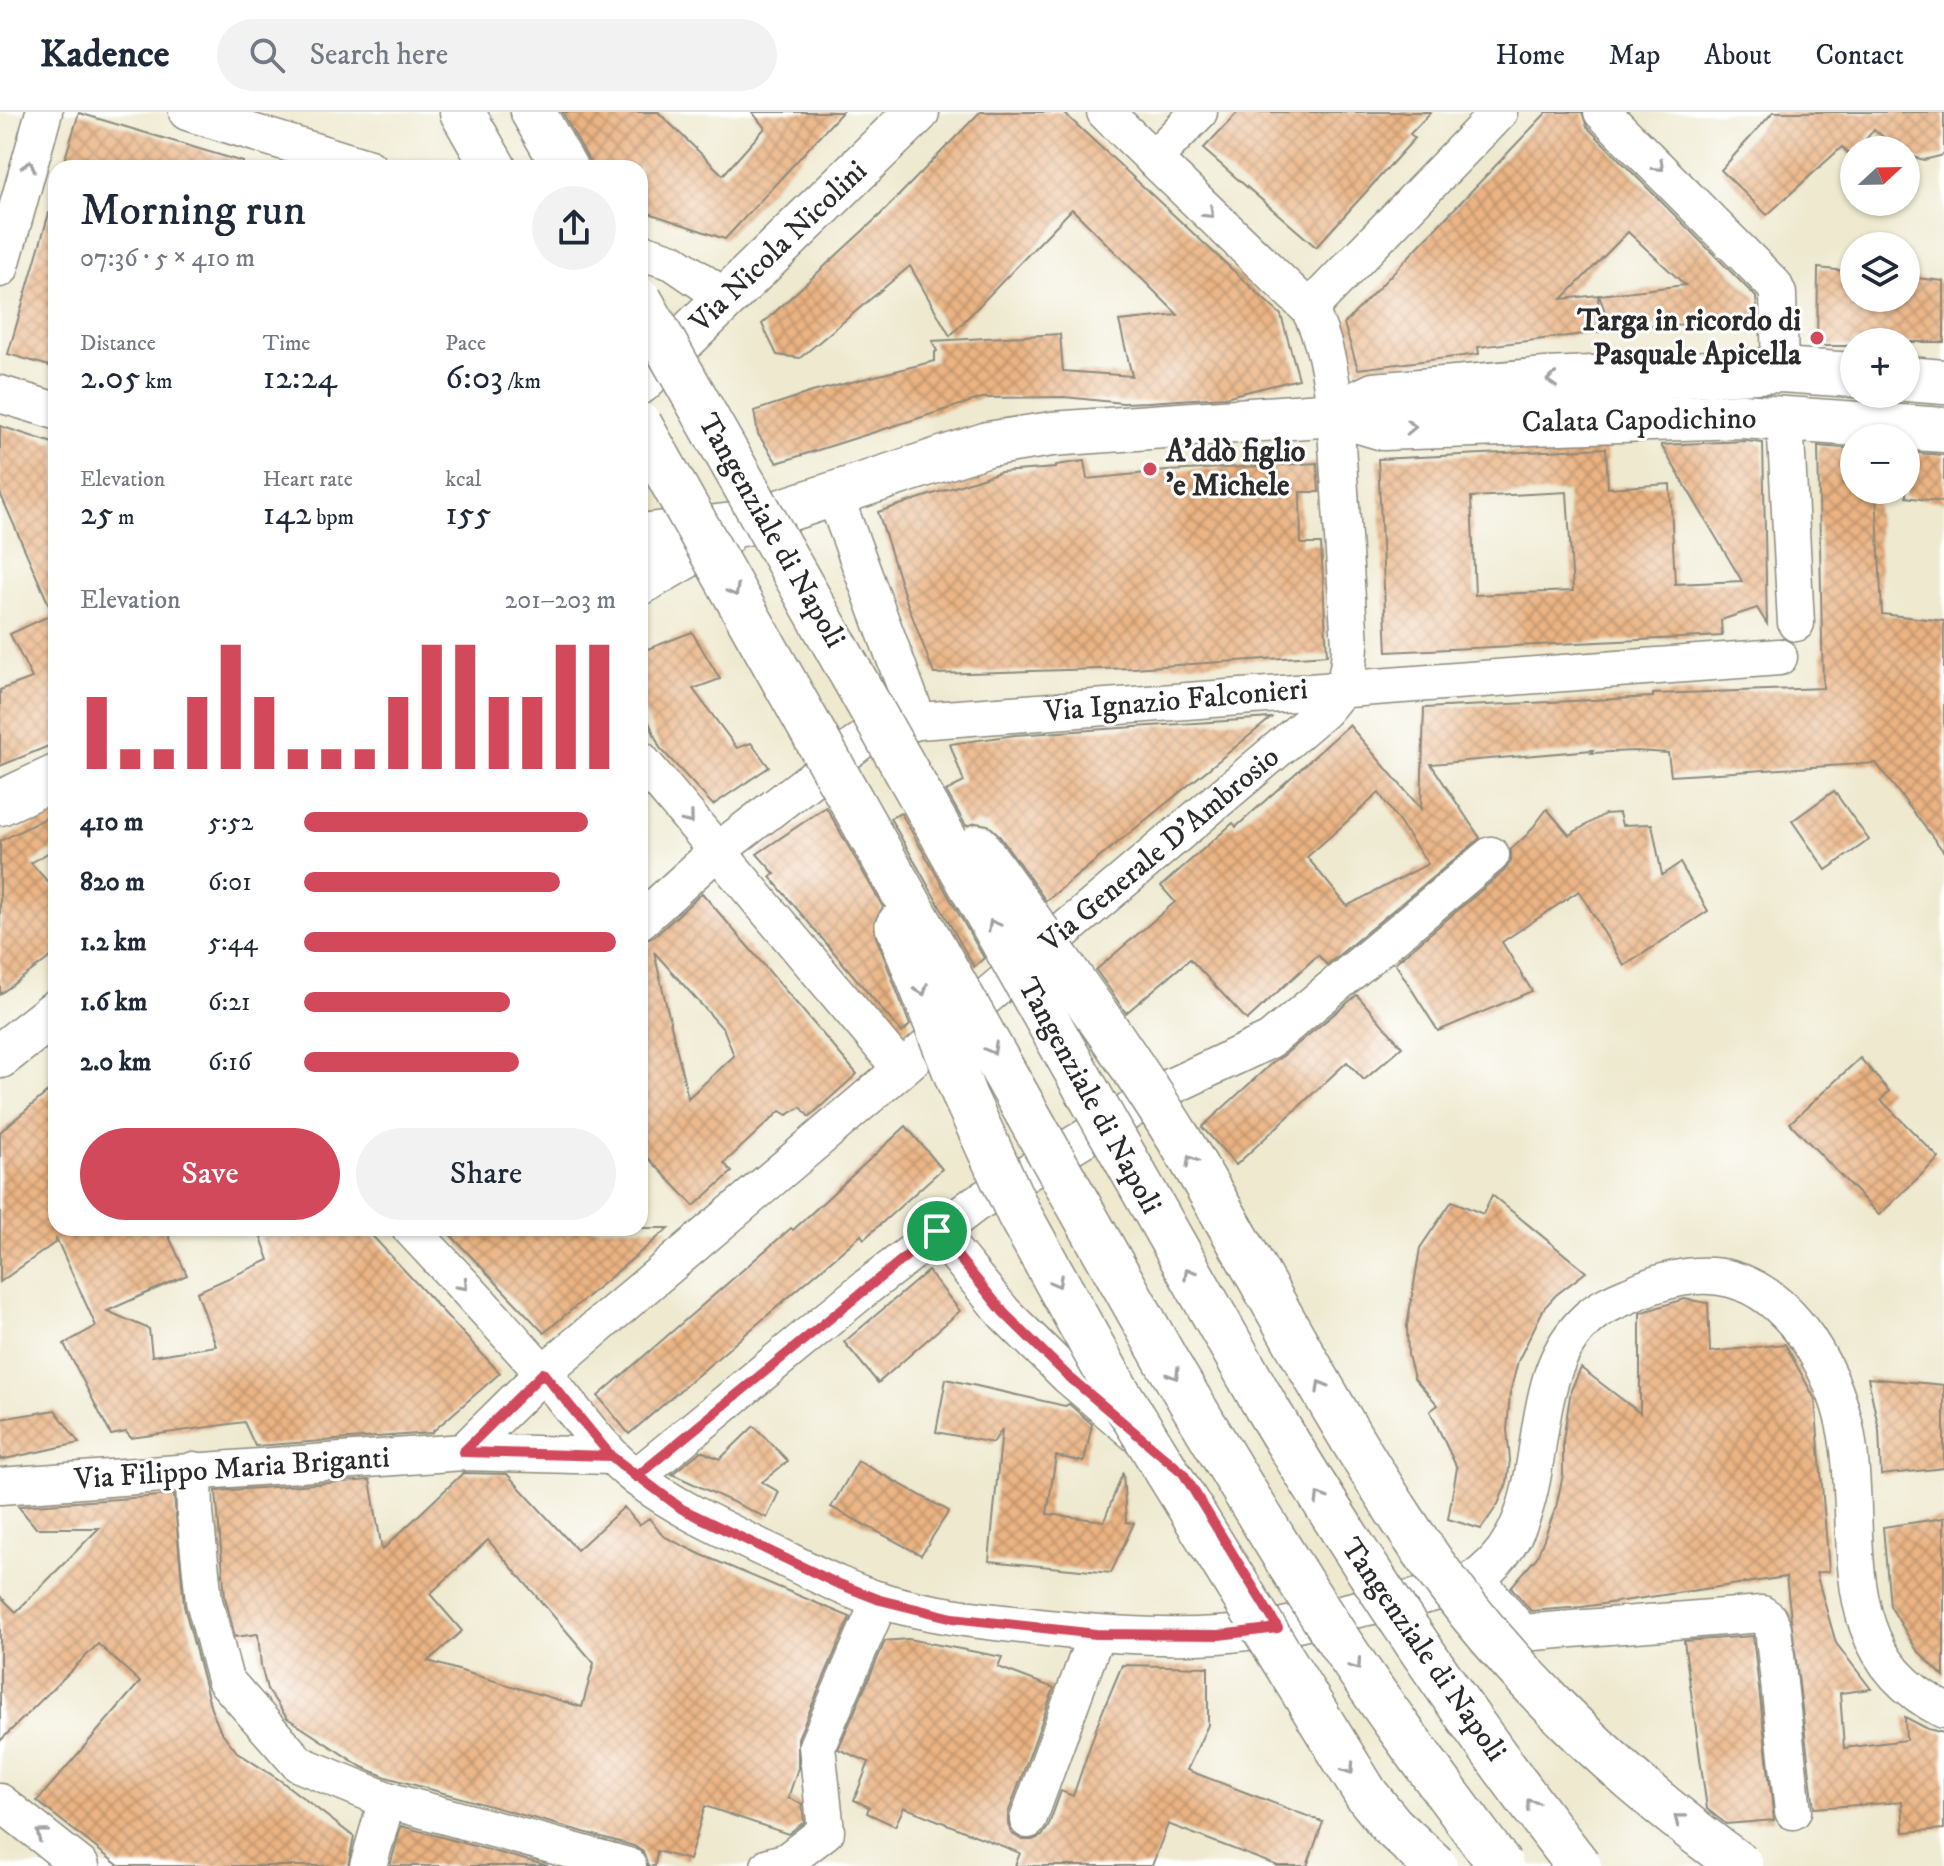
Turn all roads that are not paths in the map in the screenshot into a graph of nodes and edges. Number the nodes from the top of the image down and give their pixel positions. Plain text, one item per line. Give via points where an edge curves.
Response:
1 (44, 112) edge
2 (187, 112) edge
3 (462, 112) edge
4 (533, 112) edge
5 (917, 112) edge
6 (1105, 112) edge
7 (1199, 112) edge
8 (1499, 112) edge
9 (1602, 112) edge
10 (1153, 159) junction
11 (343, 160) edge
12 (489, 160) edge
13 (560, 160) edge
14 (648, 254) edge
15 (0, 269) edge
16 (726, 298) junction
17 (1309, 309) junction
18 (648, 314) edge
19 (1780, 370) junction
20 (648, 374) edge
21 (1840, 374) edge
22 (1920, 380) edge
23 (1944, 382) edge
24 (0, 394) edge
25 (48, 409) edge
26 (1335, 414) junction
27 (1785, 419) junction
28 (1944, 430) edge
29 (648, 439) edge
30 (834, 494) junction
31 (742, 524) junction
32 (648, 535) edge
33 (648, 578) edge
34 (1796, 623) dead end
35 (839, 649) junction
36 (1779, 657) dead end
37 (1344, 688) junction
38 (918, 721) junction
39 (648, 769) edge
40 (48, 781) edge
41 (844, 786) junction
42 (0, 803) edge
43 (716, 852) junction
44 (1491, 855) dead end
45 (648, 914) edge
46 (48, 1018) edge
47 (0, 1056) edge
48 (900, 1068) junction
49 (937, 1231) junction
50 (417, 1236) edge
51 (543, 1373) junction
52 (463, 1452) junction
53 (623, 1466) junction
54 (194, 1470) junction
55 (0, 1486) edge
56 (1477, 1579) junction
57 (880, 1600) junction
58 (1278, 1628) junction
59 (1096, 1634) junction
60 (1944, 1710) edge
61 (387, 1800) junction
62 (0, 1802) edge
63 (1793, 1811) dead end
64 (1028, 1820) dead end
65 (81, 1866) edge
66 (368, 1866) edge
67 (628, 1866) edge
68 (769, 1866) edge
69 (1435, 1866) edge
70 (1501, 1866) edge
71 (1579, 1866) edge
72 (1741, 1866) edge

15 -> 1 street
2 - 11 street
3 - 12 main road
4 - 13 main road
5 - 16 main road, Via Nicola Nicolini
6 - 10 street
7 - 10 street
8 - 17 street
9 -> 19 street via 1774,285
10 -> 17 street
14 - 16 street via 673,262
16 - 20 main road, Via Nicola Nicolini
17 - 26 street via 1332,381
18 - 35 main road, Tangenziale di Napoli, bridge
19 - 21 main road, Calata Capodichino
19 -> 26 main road, Calata Capodichino via 1546,380 1374,395
22 - 23 main road
24 - 25 street
26 -> 27 main road, Calata Capodichino via 1383,428
26 - 30 main road, Calata Capodichino via 988,444
26 - 37 street via 1350,645
27 - 28 main road, Calata Capodichino
27 - 34 street
29 -> 41 main road, Tangenziale di Napoli, bridge
30 - 31 main road, Calata Capodichino
30 - 38 street
31 - 32 main road, Calata Capodichino
31 - 33 main road, Calata Capodichino
71 -> 35 main road, Tangenziale di Napoli, bridge via 1484,1740 1345,1538 1126,1163
72 -> 35 main road, bridge via 1592,1743 1474,1617 1348,1432 1136,1070
36 - 37 street, Via Ignazio Falconieri
37 - 38 street, Via Ignazio Falconieri
37 - 48 street, Via Generale D'Ambrosio
38 - 43 street, Via Ignazio Falconieri via 869,735
39 -> 43 street
40 - 42 main road
41 -> 69 main road, bridge via 965,1097 1019,1214 1115,1387 1339,1753 1392,1826
41 -> 70 main road, Tangenziale di Napoli, bridge via 1238,1482 1324,1619
43 - 45 street, Via Ignazio Falconieri
43 - 48 street
44 - 49 street via 1270,1040 1166,1089
46 - 47 main road
48 - 51 street, Via Generale D'Ambrosio
49 - 53 street
49 - 58 street via 1004,1313 1183,1473
50 -> 51 street
51 - 52 street
51 - 53 street
52 - 53 street, Via Filippo Maria Briganti
52 - 54 street, Via Filippo Maria Briganti
53 - 57 street via 682,1509
54 - 55 street, Via Filippo Maria Briganti
54 - 61 street via 204,1601 225,1680 299,1764
56 - 58 street
56 - 60 street via 1505,1553 1526,1506 1554,1365 1568,1339 1592,1314 1654,1284 1706,1274 1731,1279 1775,1302 1796,1323 1829,1376 1849,1450 1862,1615 1874,1644 1898,1675 1921,1699
56 - 63 street via 1522,1633 1762,1614 1769,1619
57 - 59 street via 953,1618
57 - 68 street via 817,1746 826,1831 787,1861
58 - 59 street via 1219,1635
59 - 64 street
61 - 66 street
61 - 67 street
65 -> 62 street

